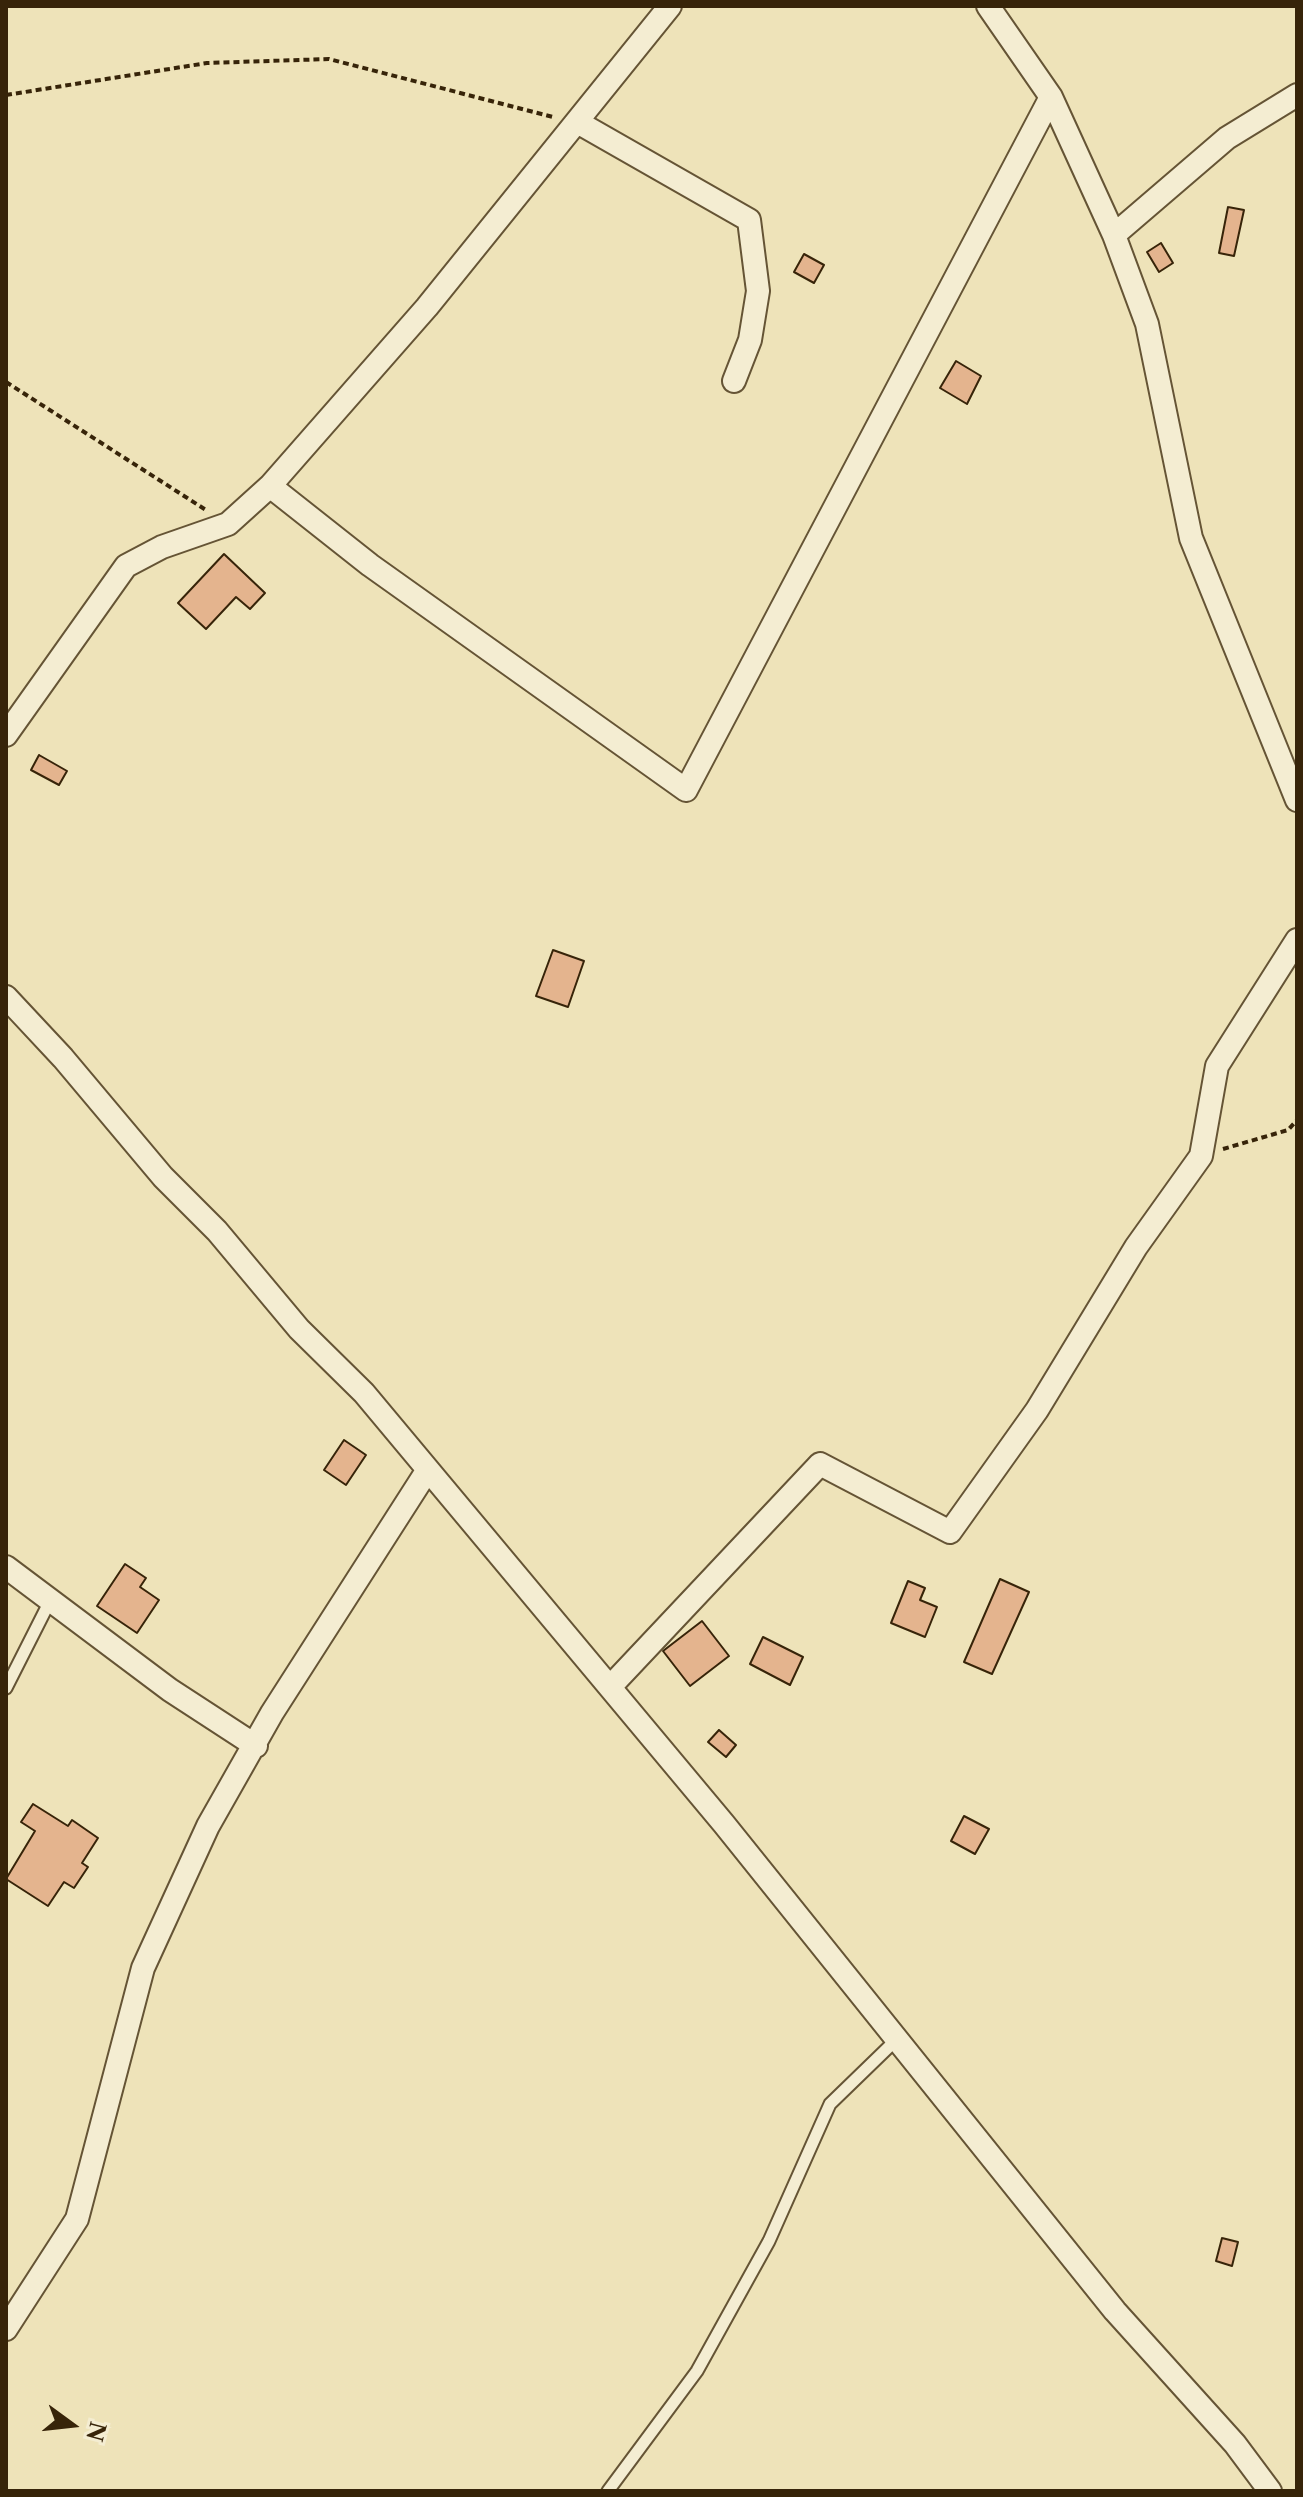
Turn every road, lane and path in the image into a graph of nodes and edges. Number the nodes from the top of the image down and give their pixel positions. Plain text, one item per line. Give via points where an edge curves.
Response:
1 (670, 6) edge
2 (988, 6) edge
3 (6, 95) edge
4 (1297, 95) edge
5 (1051, 97) junction
6 (579, 123) junction
7 (1114, 235) junction
8 (734, 381) dead end
9 (6, 382) edge
10 (270, 486) junction
11 (228, 524) junction
12 (6, 735) edge
13 (1297, 800) edge
14 (1297, 940) edge
15 (6, 997) edge
16 (1297, 1120) edge
17 (1201, 1156) junction
18 (427, 1471) junction
19 (6, 1567) edge
20 (50, 1601) junction
21 (610, 1687) junction
22 (6, 1688) edge
23 (256, 1746) junction
24 (896, 2040) junction
25 (6, 2329) edge
26 (608, 2491) edge
27 (1270, 2491) edge

1 - 6 street via 602,86
2 - 5 street
3 - 6 path via 207,63 329,59
4 - 7 street via 1227,138
5 - 7 street
5 - 10 street via 686,790 370,565
6 - 8 street via 749,220 758,291 750,340
6 - 10 street
7 - 13 street via 1147,324 1191,538
9 - 11 path
10 - 11 street
11 - 12 street via 126,566
14 - 17 street via 1217,1066
15 - 18 street via 299,1329 364,1393
16 - 17 path via 1288,1130
17 - 21 street via 1136,1247 1037,1410 950,1532 820,1464
18 - 21 street
18 - 23 street
19 - 20 street
20 - 22 lane
20 - 23 street
21 - 24 street
23 - 25 street via 208,1826 143,1968 77,2219
24 - 26 lane via 830,2104 769,2241 697,2371
24 - 27 street via 1115,2311 1235,2444

